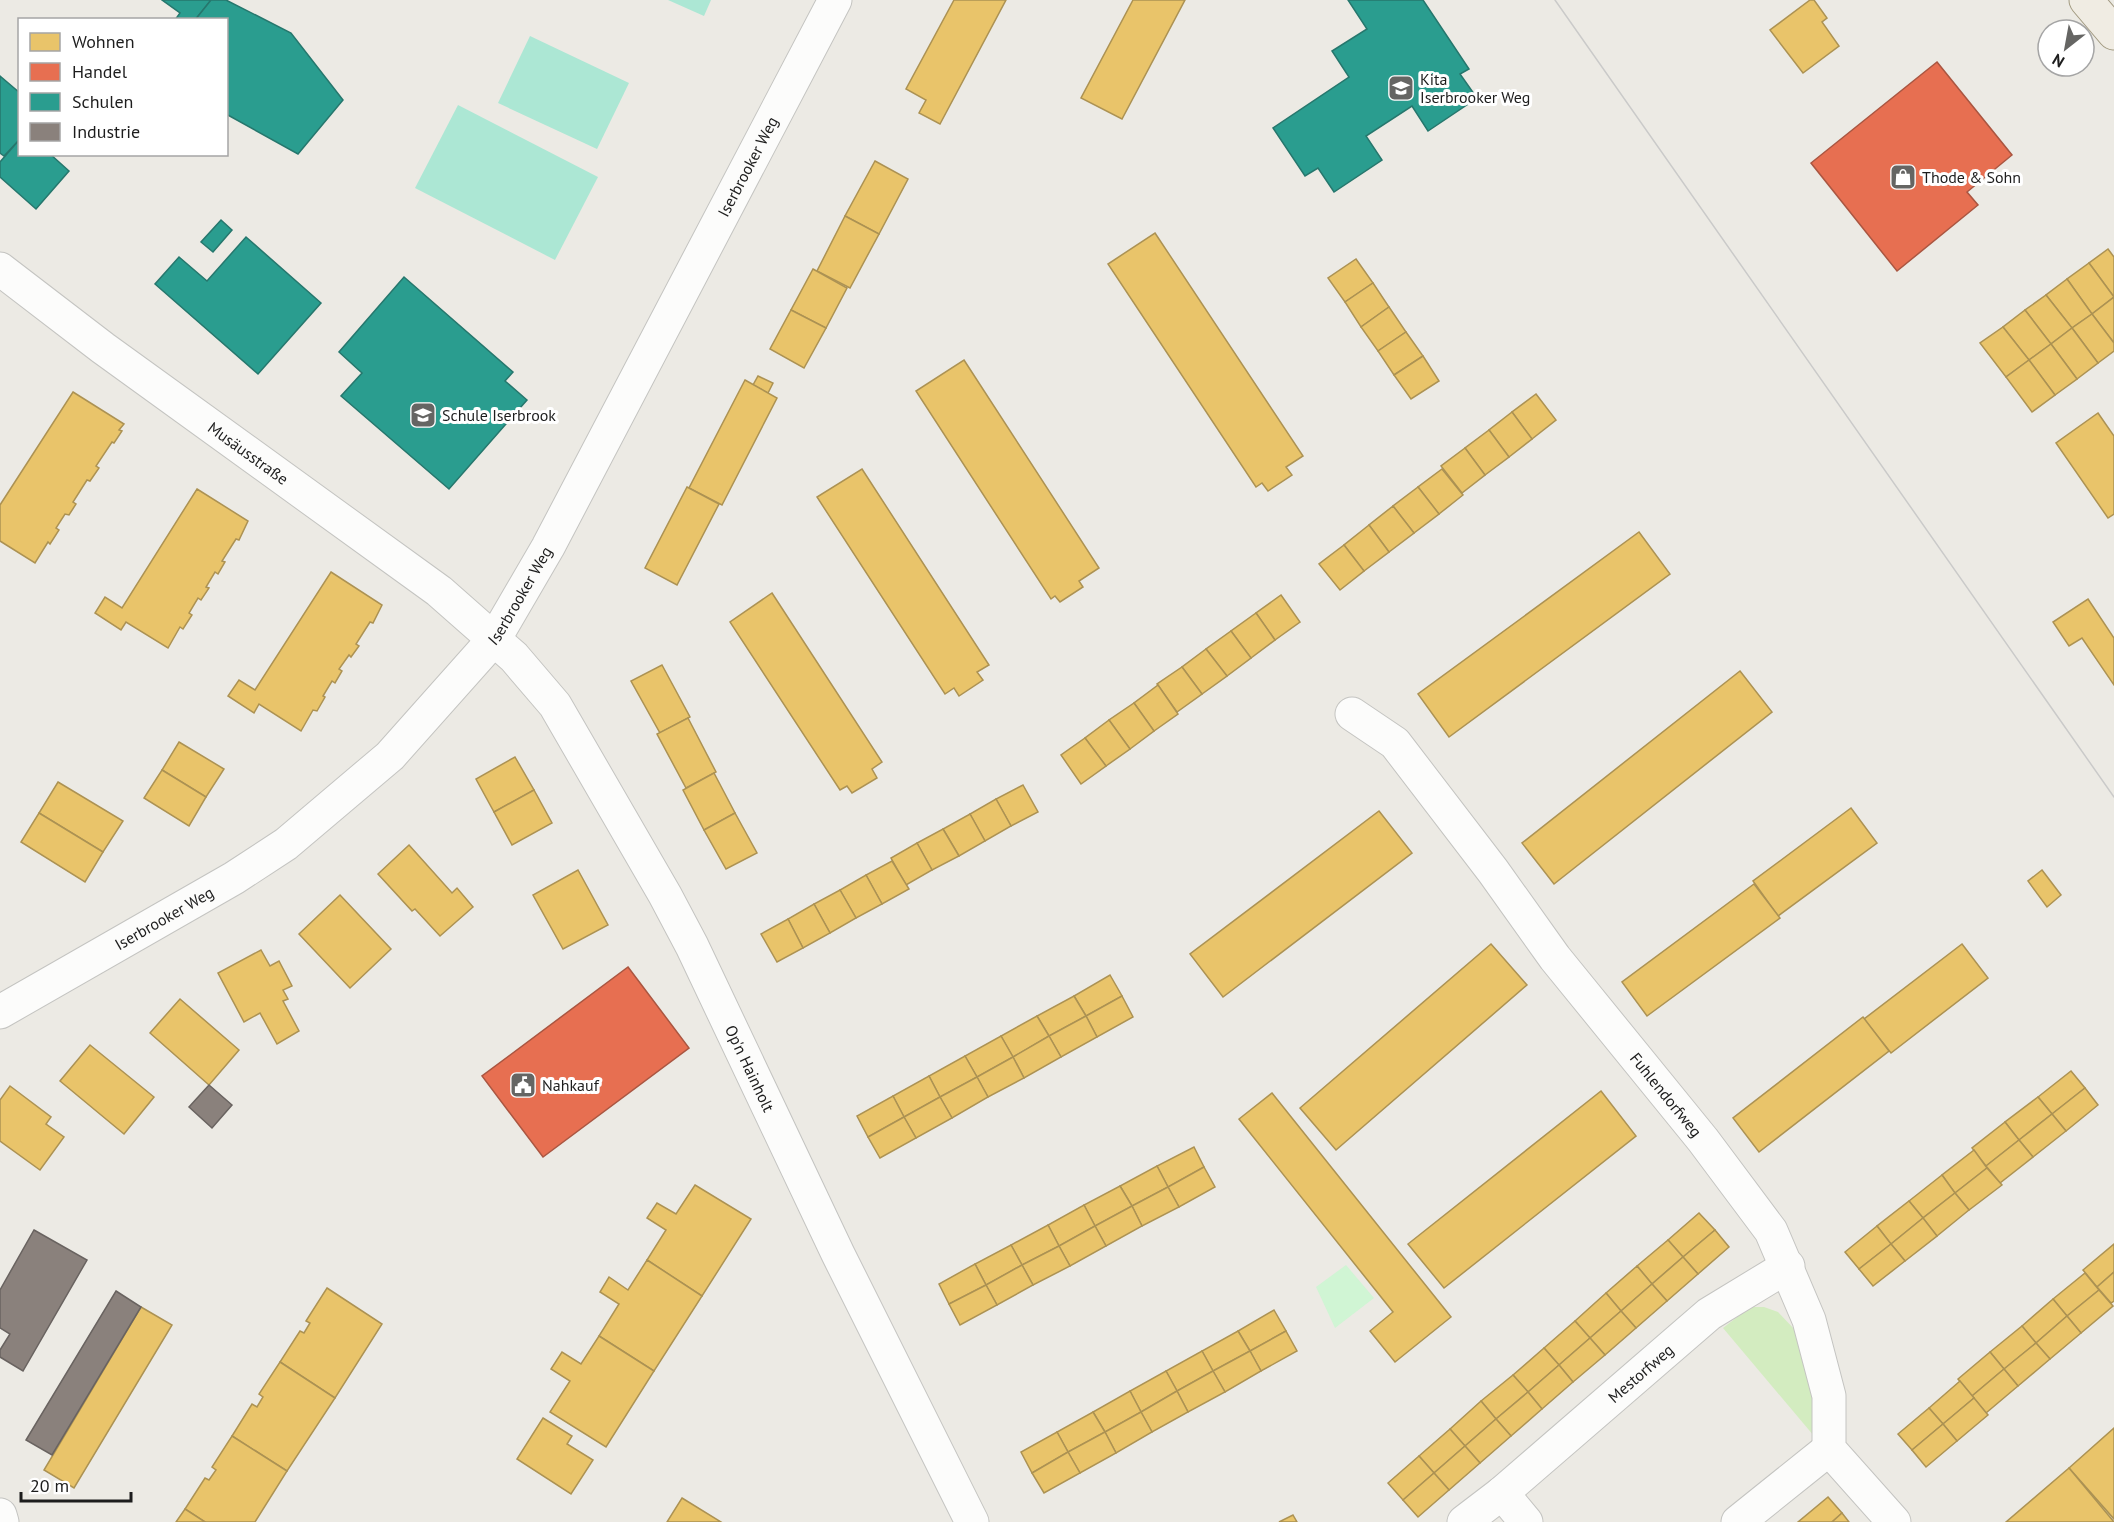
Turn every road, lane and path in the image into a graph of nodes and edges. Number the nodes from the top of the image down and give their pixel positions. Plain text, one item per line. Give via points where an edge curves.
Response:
1 (835, 0) edge
2 (2086, 0) edge
3 (2114, 33) edge
4 (0, 269) edge
5 (495, 638) junction
6 (1352, 714) dead end
7 (0, 1012) edge
8 (1788, 1266) junction
9 (1829, 1449) junction
10 (1502, 1493) junction
11 (0, 1515) edge
12 (2, 1522) edge
13 (972, 1522) edge
14 (1464, 1522) edge
15 (1526, 1522) edge
16 (1738, 1522) edge
17 (1894, 1522) edge

1 - 5 street, Iserbrooker Weg via 548,547
2 - 3 main road
4 - 5 street, Musäusstraße via 121,361 395,557
5 - 7 street, Iserbrooker Weg via 390,756 286,844
5 - 13 street, Op'n Hainholt via 555,705 665,895
6 - 8 street, Fuhlendorfweg via 1395,743 1555,958 1703,1140 1771,1232
8 - 9 street, Fuhlendorfweg via 1809,1320 1829,1396
8 - 10 street, Mestorfweg via 1710,1314
9 - 16 street
9 - 17 street
10 - 14 street, Mestorfweg
10 - 15 street
11 - 12 street

